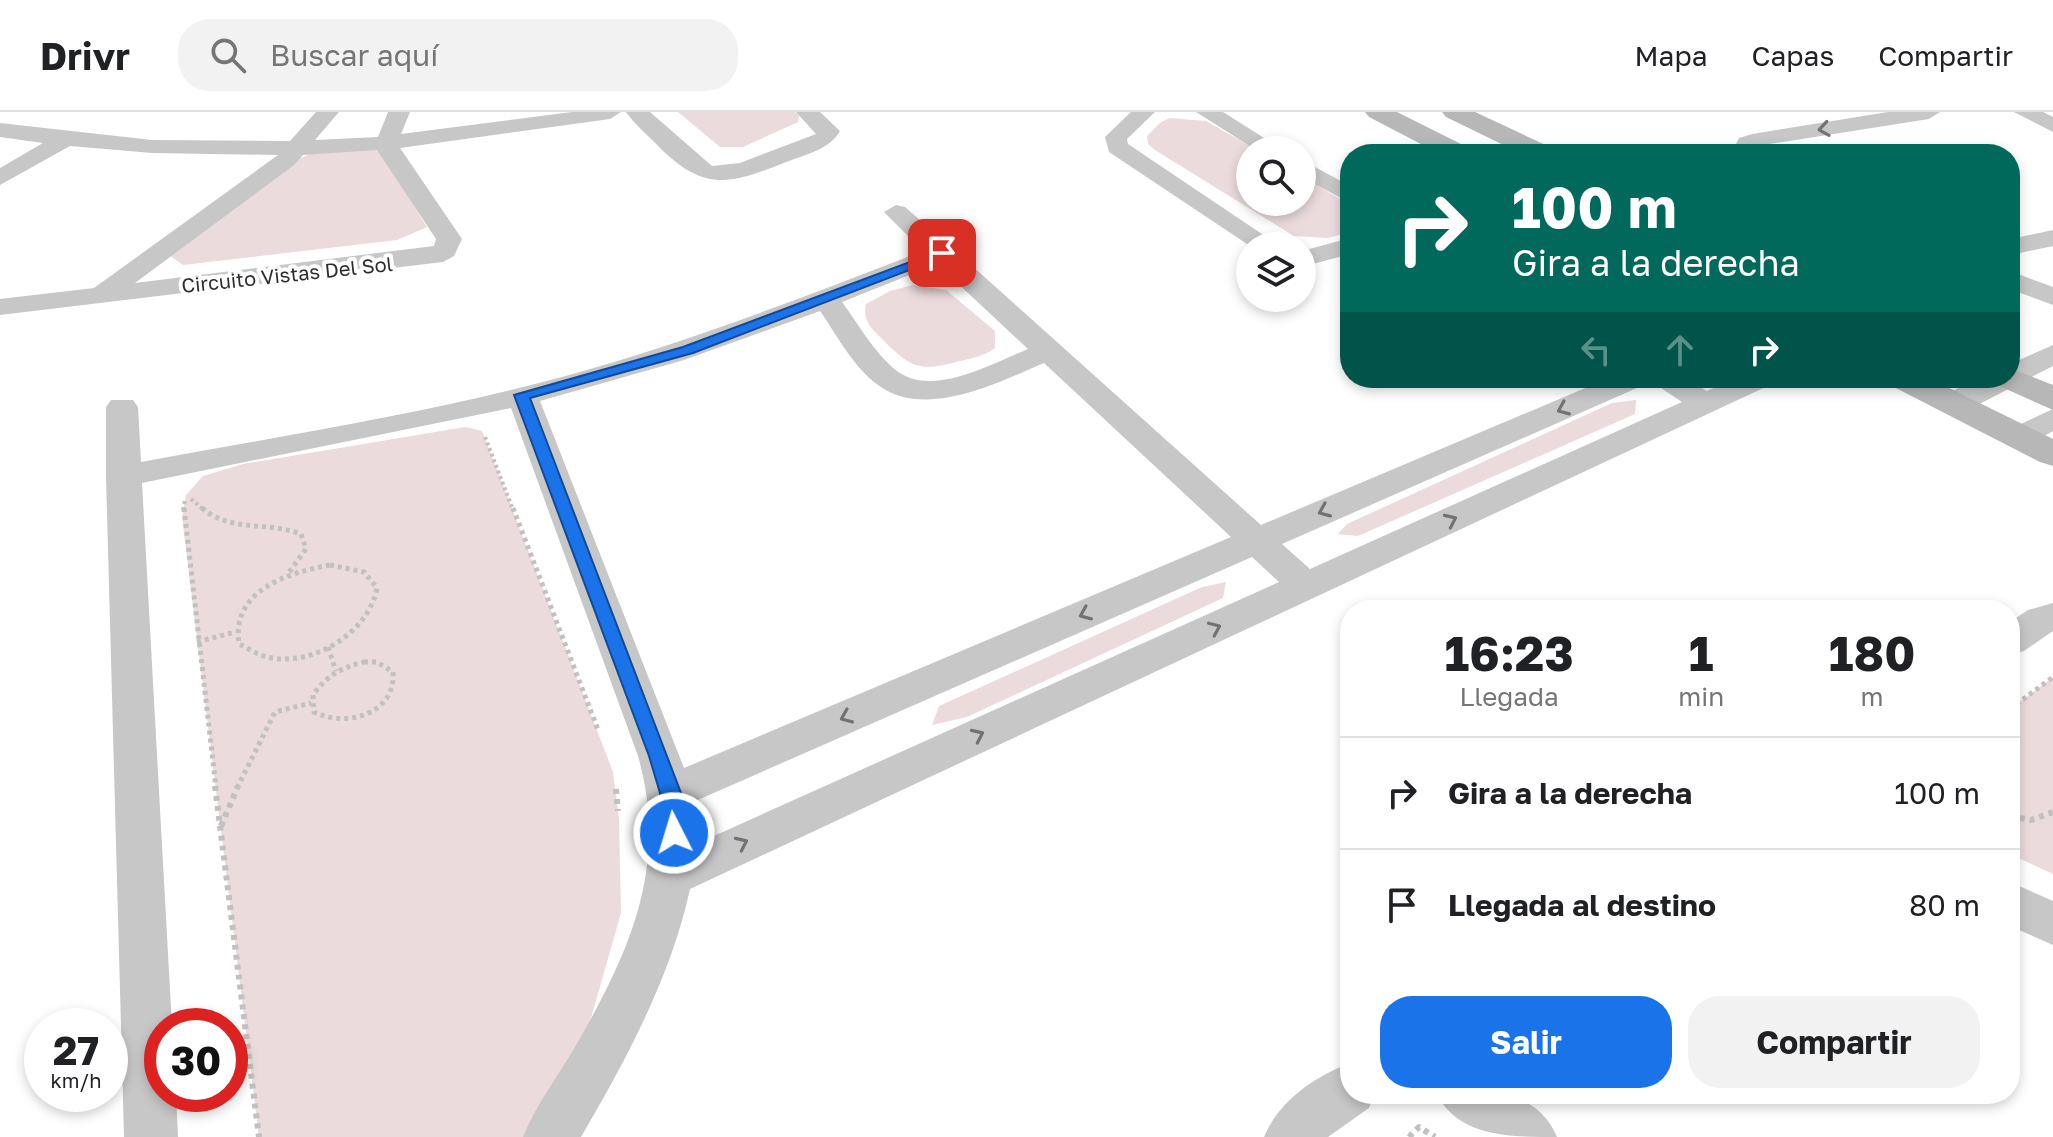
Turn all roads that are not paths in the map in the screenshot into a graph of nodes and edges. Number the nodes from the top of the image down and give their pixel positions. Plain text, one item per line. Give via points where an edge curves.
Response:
1 (328, 112) edge
2 (399, 112) edge
3 (610, 112) edge
4 (637, 112) edge
5 (807, 112) edge
6 (1144, 112) edge
7 (1207, 112) edge
8 (1378, 112) edge
9 (1455, 112) edge
10 (1929, 112) edge
11 (2025, 112) edge
12 (352, 114) dead end
13 (2053, 125) edge
14 (0, 130) edge
15 (1248, 136) edge
16 (66, 139) junction
17 (387, 143) junction
18 (1440, 144) edge
19 (1522, 144) edge
20 (1747, 144) edge
21 (332, 147) junction
22 (299, 148) junction
23 (1316, 175) edge
24 (0, 178) edge
25 (1340, 190) edge
26 (896, 212) dead end
27 (1246, 232) edge
28 (2053, 238) edge
29 (2020, 245) edge
30 (1340, 249) edge
31 (942, 253) junction
32 (1316, 255) edge
33 (2020, 283) edge
34 (102, 294) junction
35 (2053, 297) edge
36 (826, 299) junction
37 (0, 307) edge
38 (1049, 351) junction
39 (2051, 357) edge
40 (2020, 371) edge
41 (2020, 383) edge
42 (1612, 388) edge
43 (1680, 388) edge
44 (1739, 388) edge
45 (1922, 388) edge
46 (1986, 388) edge
47 (522, 395) junction
48 (2053, 399) edge
49 (1706, 403) junction
50 (1955, 404) junction
51 (122, 407) dead end
52 (2053, 418) edge
53 (2019, 437) junction
54 (2053, 454) edge
55 (123, 476) junction
56 (1256, 540) junction
57 (1306, 586) junction
58 (2053, 616) edge
59 (2020, 634) edge
60 (670, 793) junction
61 (671, 876) junction
62 (2020, 908) edge
63 (2053, 924) edge
64 (1340, 1096) edge
65 (1479, 1104) edge
66 (151, 1137) edge
67 (550, 1137) edge
68 (1291, 1137) edge
69 (1530, 1137) edge

1 - 22 street
2 - 17 street
3 - 17 street
4 - 5 street via 700,169 714,174 825,138 829,131
6 - 27 street via 1120,131 1117,147
7 - 15 street
8 - 18 main road
9 - 19 main road
10 -> 20 street
11 - 13 street
12 - 21 street
14 - 16 street
16 - 22 street
16 - 24 street
17 - 21 street
17 - 34 street, Circuito Vistas Del Sol via 394,163 449,239 445,250 418,259
21 - 22 street
22 - 34 street
23 - 25 street
26 - 31 street
28 - 29 street
30 - 32 street
31 - 36 street
31 - 38 street
33 - 35 street
34 - 37 street, Circuito Vistas Del Sol
36 - 38 street via 886,377 909,391 941,389
36 - 47 street via 688,350
38 - 56 street
39 - 40 street
41 - 48 main road
42 -> 56 street
43 - 49 street
44 - 49 street
45 - 50 main road
46 - 50 street
47 - 55 street
47 - 60 street
57 -> 49 street
50 - 53 main road
51 - 55 street
52 - 53 street
53 - 54 main road
55 - 66 street
56 - 57 street
56 -> 60 street
61 -> 57 street
58 - 59 street
60 - 61 street
61 - 67 street via 629,993
62 - 63 street
64 - 68 street
65 - 69 street

